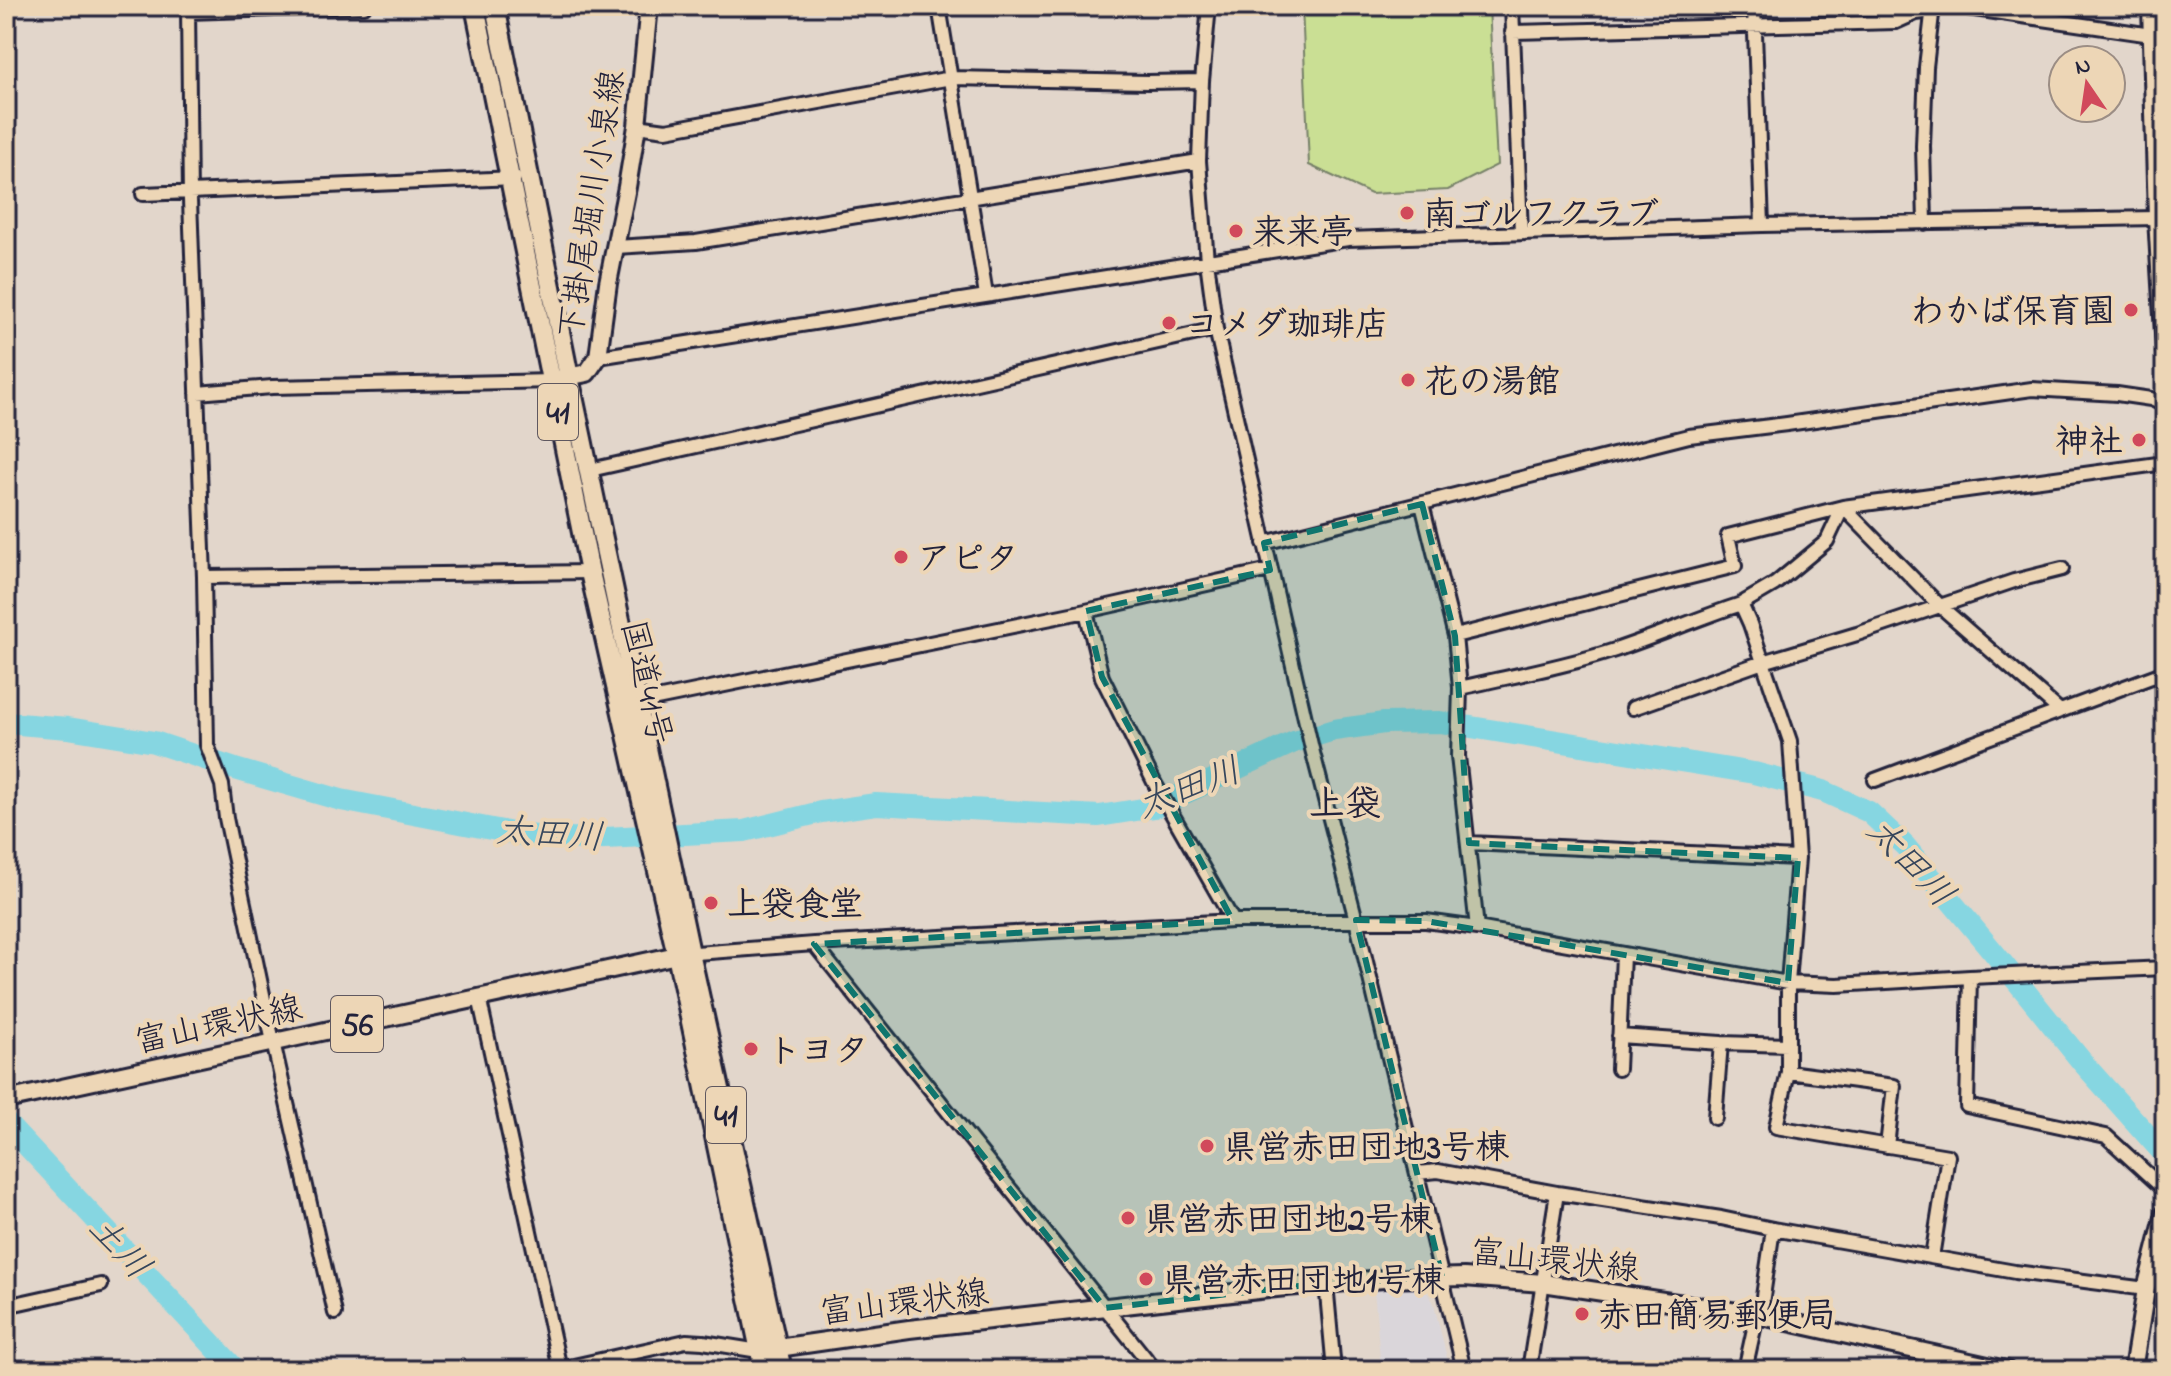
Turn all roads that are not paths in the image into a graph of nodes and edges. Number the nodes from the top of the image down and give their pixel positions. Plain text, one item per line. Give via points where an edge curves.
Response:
1 (364, 6) edge
2 (475, 6) edge
3 (495, 6) edge
4 (649, 6) edge
5 (939, 6) edge
6 (1209, 6) edge
7 (1512, 6) edge
8 (1754, 6) edge
9 (1954, 6) edge
10 (2151, 6) edge
11 (188, 9) edge
12 (1933, 9) edge
13 (1755, 25) junction
14 (1512, 32) junction
15 (2158, 36) edge
16 (951, 78) junction
17 (1202, 81) junction
18 (637, 126) junction
19 (1199, 161) junction
20 (529, 175) junction
21 (510, 179) junction
22 (190, 193) junction
23 (143, 194) dead end
24 (970, 198) junction
25 (2157, 218) junction
26 (1925, 223) junction
27 (1762, 225) junction
28 (1521, 233) junction
29 (616, 247) junction
30 (1207, 261) junction
31 (986, 295) junction
32 (1216, 329) junction
33 (2165, 350) edge
34 (598, 357) junction
35 (561, 379) junction
36 (197, 393) junction
37 (2165, 405) edge
38 (2165, 463) edge
39 (590, 470) junction
40 (1422, 504) junction
41 (1843, 507) junction
42 (1264, 543) junction
43 (2062, 569) dead end
44 (1270, 570) junction
45 (590, 572) junction
46 (204, 577) junction
47 (1741, 604) junction
48 (1940, 606) junction
49 (1086, 611) junction
50 (1455, 636) junction
51 (1763, 662) junction
52 (2165, 672) edge
53 (1460, 688) junction
54 (629, 704) junction
55 (1633, 708) dead end
56 (2060, 711) junction
57 (1875, 780) dead end
58 (1469, 843) junction
59 (1798, 858) junction
60 (1356, 920) junction
61 (1233, 921) junction
62 (1477, 928) junction
63 (814, 944) junction
64 (684, 954) junction
65 (1623, 955) junction
66 (2165, 968) edge
67 (1970, 977) junction
68 (1788, 983) junction
69 (479, 997) junction
70 (1619, 1036) junction
71 (273, 1042) junction
72 (1721, 1043) junction
73 (1788, 1045) junction
74 (1618, 1069) dead end
75 (1788, 1072) junction
76 (6, 1100) edge
77 (1715, 1118) dead end
78 (1887, 1146) junction
79 (1417, 1173) junction
80 (2165, 1190) edge
81 (1557, 1193) junction
82 (2165, 1214) edge
83 (1773, 1229) junction
84 (1932, 1257) junction
85 (1442, 1277) junction
86 (1326, 1283) junction
87 (1543, 1283) junction
88 (101, 1285) dead end
89 (2146, 1289) junction
90 (6, 1306) edge
91 (1105, 1308) junction
92 (335, 1313) dead end
93 (1757, 1315) junction
94 (768, 1349) junction
95 (1948, 1363) edge
96 (764, 1370) edge
97 (782, 1370) edge
98 (1155, 1370) edge
99 (1334, 1370) edge
100 (1464, 1370) edge
101 (1529, 1370) edge
102 (1745, 1370) edge
103 (2006, 1370) edge
104 (2133, 1370) edge

1 - 11 street
2 - 21 highway, 国道41号 / 41
3 - 20 highway, 国道41号 / 41
4 - 18 main road, 下掛尾堀川小泉線
5 - 16 street
6 - 17 street
7 - 14 street
8 - 13 street
9 - 15 street
10 - 15 main road
11 - 22 street
12 - 13 street via 1896,22
12 - 26 street via 1925,83
13 - 14 street
13 - 27 street
14 - 28 street
15 - 25 main road
16 - 17 street
16 - 18 street via 666,130
16 - 24 street
17 - 19 street
18 - 29 main road, 下掛尾堀川小泉線
19 - 24 street
19 - 30 street
20 - 21 street
20 - 35 highway, 国道41号 / 41
21 - 22 street
21 - 35 highway, 国道41号 / 41
22 - 23 street
22 - 36 street
24 - 29 street via 696,242
24 - 31 street
25 - 26 street
25 - 33 main road
26 - 27 street
27 - 28 street
28 - 30 street via 1348,239
29 - 34 main road, 下掛尾堀川小泉線
30 - 31 street
30 - 32 street
31 - 34 street
32 - 39 street
32 - 42 street
34 - 35 main road, 下掛尾堀川小泉線 via 587,373
35 - 36 street
35 - 39 highway, 国道41号 / 41
35 - 45 highway, 国道41号 / 41
36 - 46 street
37 - 40 street via 2117,394 2032,389 1689,436
38 - 41 street
39 - 54 highway, 国道41号 / 41
40 - 42 street
40 - 50 street
41 - 47 street via 1827,541
41 - 48 street
41 - 50 street via 1728,536 1735,566
42 - 44 street
43 - 48 street
44 - 49 street
44 - 60 street
45 - 46 street
45 - 54 highway, 国道41号 / 41
46 - 71 street via 207,745 222,785
47 - 51 street
47 - 53 street via 1604,653
48 - 51 street
48 - 56 street
49 - 54 street
49 - 61 street via 1102,677
50 - 53 street
51 - 55 street
51 - 59 street via 1790,741
52 - 56 street
53 - 58 street via 1458,756
54 - 64 highway, 国道41号 / 41
56 - 57 street
58 - 59 street
58 - 62 street
59 - 68 street
60 - 61 street
60 - 62 street
60 - 79 street
61 - 63 street
62 - 65 street
63 - 64 street
63 - 91 street
64 - 69 main road, 富山環状線 / 56
64 - 94 highway, 国道41号 / 41
65 - 68 street
65 - 70 street
66 - 67 street
67 - 68 street
67 - 80 street via 1967,1106 2106,1136
68 - 73 street
69 - 71 main road, 富山環状線 / 56
69 - 94 street via 560,1369 686,1341
70 - 72 street
70 - 74 street
71 - 76 main road, 富山環状線 / 56
71 - 92 street
72 - 73 street
72 - 77 street
73 - 75 street
75 - 78 street via 1894,1086
75 - 78 street via 1776,1127
78 - 84 street via 1948,1156
79 - 81 street via 1438,1171
79 - 85 street
81 - 83 street
81 - 87 street
82 - 89 main road
83 - 84 street
83 - 93 street
84 - 89 street
85 - 86 main road, 富山環状線
85 - 87 main road, 富山環状線
85 - 100 street
86 - 91 main road, 富山環状線
86 - 99 street
87 - 93 main road, 富山環状線
87 - 101 street
88 - 90 street
89 - 104 main road
91 - 94 main road, 富山環状線
91 - 98 street
93 - 95 main road, 富山環状線
93 - 102 street
94 - 96 highway, 国道41号 / 41
94 - 97 highway, 国道41号 / 41
95 - 103 main road, 富山環状線

